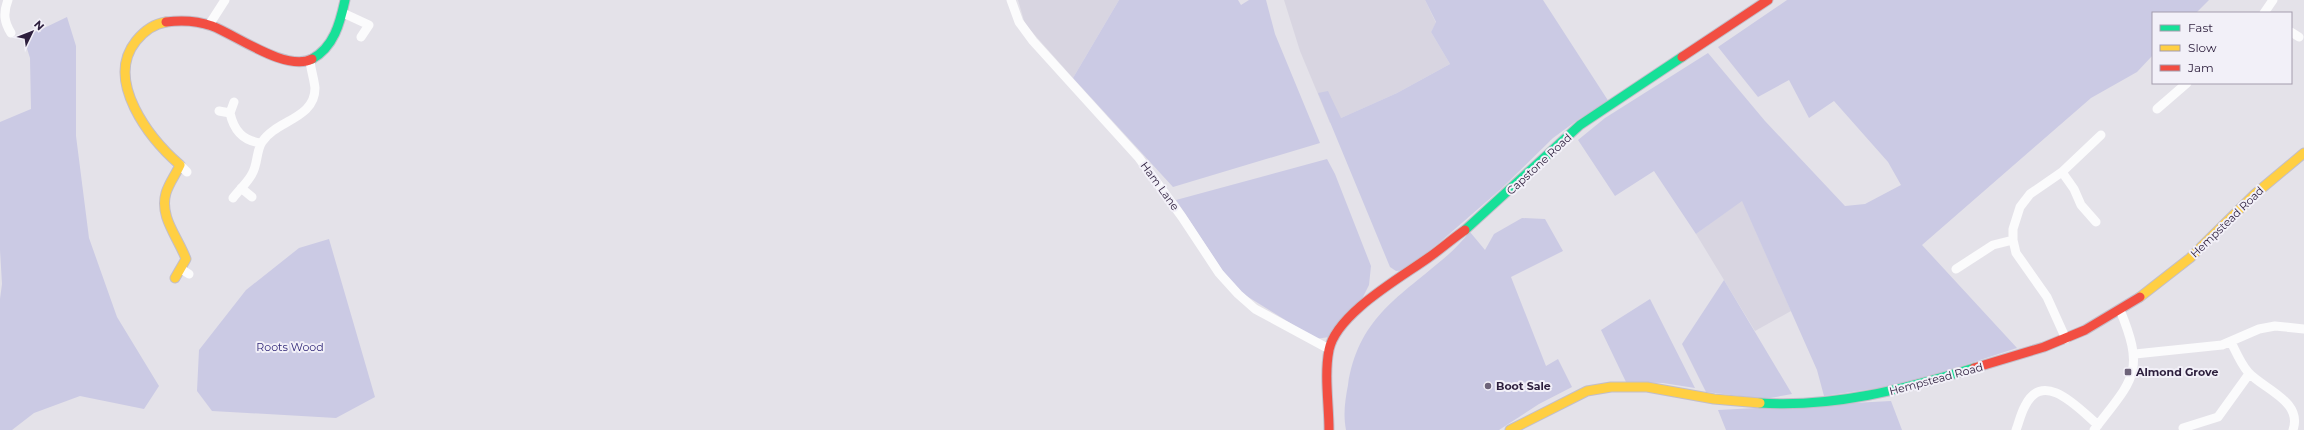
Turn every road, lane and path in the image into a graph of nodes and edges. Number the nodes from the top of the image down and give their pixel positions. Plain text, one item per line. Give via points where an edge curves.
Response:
1 (8, 0) edge
2 (225, 0) edge
3 (345, 0) edge
4 (1011, 0) edge
5 (1768, 0) edge
6 (2274, 0) edge
7 (2267, 12) edge
8 (343, 13) junction
9 (3, 24) edge
10 (209, 25) junction
11 (11, 33) dead end
12 (361, 37) dead end
13 (310, 61) junction
14 (2185, 84) edge
15 (234, 102) dead end
16 (2157, 108) dead end
17 (219, 111) dead end
18 (230, 113) junction
19 (2101, 135) dead end
20 (261, 143) junction
21 (2304, 153) edge
22 (177, 168) junction
23 (188, 172) dead end
24 (2062, 172) junction
25 (241, 188) junction
26 (252, 197) dead end
27 (233, 198) dead end
28 (2096, 222) dead end
29 (2013, 240) junction
30 (181, 269) junction
31 (1956, 269) dead end
32 (189, 274) dead end
33 (175, 278) dead end
34 (2120, 310) junction
35 (2304, 329) edge
36 (2066, 339) junction
37 (2231, 342) junction
38 (1329, 349) junction
39 (2135, 354) junction
40 (2250, 374) junction
41 (2096, 427) edge
42 (2183, 428) dead end
43 (1329, 430) edge
44 (1510, 430) edge
45 (2016, 430) edge
46 (2292, 430) edge

1 - 9 street
2 - 10 street
3 - 8 street
4 - 38 street, Ham Lane via 1019,22 1033,41 1139,158 1219,273 1233,289 1255,309
5 - 38 street, Capstone Road via 1580,125 1480,218 1365,302 1338,331
6 - 7 street
8 - 12 street via 372,21
8 - 13 street via 334,38
9 - 11 street
10 - 13 street via 279,59
10 - 22 street via 169,22 155,25 133,44 125,66 126,81 133,103 142,120
13 - 20 street via 315,87 310,105 297,117 283,122
14 - 16 street
15 - 18 street
17 - 18 street
18 - 20 street via 239,135 250,142
19 - 24 street
20 - 25 street via 253,174
21 - 34 street, Hempstead Road via 2255,194 2184,263
22 - 23 street
22 - 30 street via 166,193 164,212 186,259
24 - 28 street via 2081,205
24 - 29 street via 2024,200 2017,214
25 - 26 street
25 - 27 street
29 - 31 street via 1993,245
29 - 36 street via 2020,260 2047,297
30 - 32 street
30 - 33 street
34 - 36 street, Hempstead Road
34 - 39 street
35 - 37 street via 2284,325 2266,327
36 - 44 street, Hempstead Road via 1909,388 1823,402 1779,404 1714,399 1647,387 1610,387 1566,400
37 - 39 street
37 - 40 street
38 - 43 street
39 - 41 street via 2132,375 2127,386
40 - 42 street via 2218,417
40 - 46 street via 2278,394 2290,407 2294,420
41 - 45 street via 2064,396 2050,390 2036,394 2025,406

